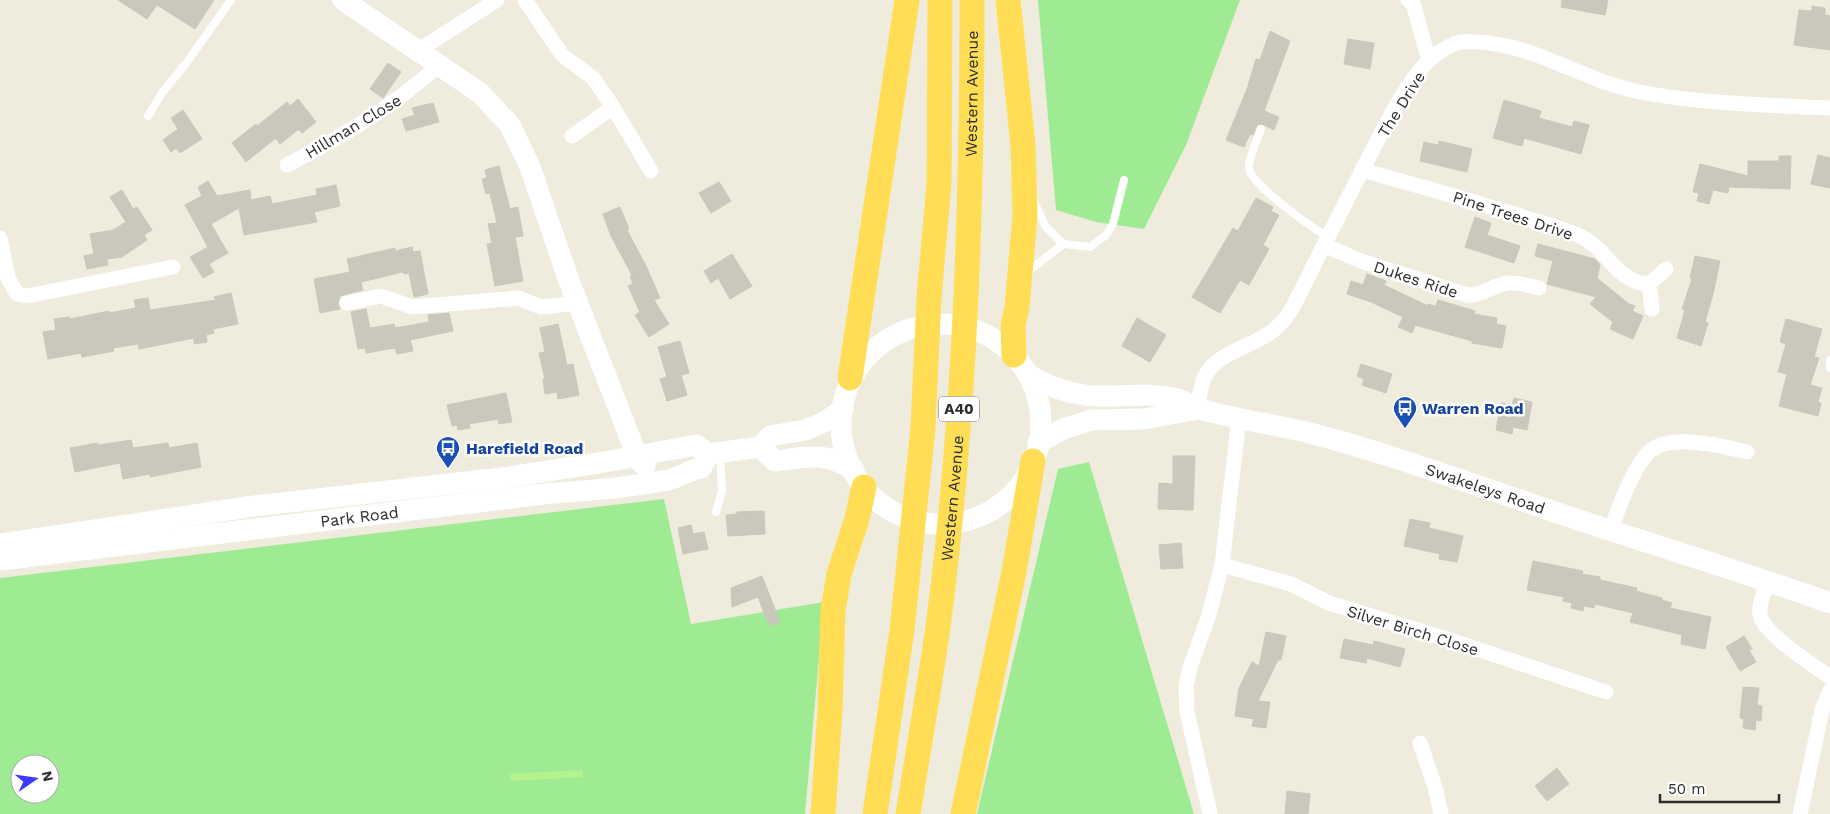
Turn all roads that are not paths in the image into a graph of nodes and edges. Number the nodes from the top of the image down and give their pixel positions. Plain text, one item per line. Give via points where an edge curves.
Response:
1 (231, 0) edge
2 (343, 0) edge
3 (497, 0) edge
4 (525, 0) edge
5 (907, 0) edge
6 (940, 0) edge
7 (972, 0) edge
8 (1008, 0) edge
9 (1408, 0) edge
10 (419, 50) junction
11 (1429, 61) junction
12 (440, 64) junction
13 (613, 107) junction
14 (1830, 108) edge
15 (148, 116) dead end
16 (1261, 129) dead end
17 (572, 136) dead end
18 (287, 165) dead end
19 (1362, 170) junction
20 (651, 171) dead end
21 (1124, 180) dead end
22 (1025, 185) junction
23 (0, 238) edge
24 (1326, 241) junction
25 (1063, 244) junction
26 (173, 267) dead end
27 (1666, 269) dead end
28 (1020, 278) junction
29 (1649, 284) junction
30 (1539, 288) dead end
31 (347, 303) dead end
32 (577, 304) junction
33 (1652, 308) dead end
34 (1014, 355) junction
35 (1830, 360) edge
36 (1830, 368) edge
37 (1030, 375) junction
38 (850, 378) junction
39 (843, 409) junction
40 (1198, 409) junction
41 (1239, 417) junction
42 (760, 447) junction
43 (1035, 452) junction
44 (1748, 452) dead end
45 (637, 456) junction
46 (708, 459) junction
47 (859, 479) junction
48 (716, 512) dead end
49 (1610, 530) junction
50 (0, 544) edge
51 (0, 560) edge
52 (1222, 565) junction
53 (1768, 580) junction
54 (1830, 602) edge
55 (1830, 677) edge
56 (1830, 691) edge
57 (1606, 692) dead end
58 (1420, 742) dead end
59 (823, 814) edge
60 (876, 814) edge
61 (908, 814) edge
62 (963, 814) edge
63 (1210, 814) edge
64 (1441, 814) edge
65 (1800, 814) edge

1 - 15 lane
2 - 10 main road
3 - 10 street
4 - 13 street via 562,55 594,78
5 - 38 highway
6 - 60 highway, Western Avenue / A40 via 939,184 929,297 923,428 902,630
7 - 61 highway, Western Avenue / A40 via 966,300 958,431 938,628
8 - 22 highway
9 - 11 street via 1413,3
10 - 12 main road
11 - 14 street, The Drive via 1458,43 1488,43 1519,48 1639,92 1719,102
11 - 19 street, The Drive via 1395,109
12 - 18 street, Hillman Close via 362,124
12 - 32 main road via 480,93 510,125 530,167
13 - 17 street
13 - 20 street
16 - 24 lane via 1248,167 1250,175
19 - 24 street, The Drive
19 - 29 street, Pine Trees Drive via 1484,204 1580,236 1597,247 1625,276
21 - 25 lane via 1113,224 1106,234 1090,247
22 - 25 lane via 1046,227
22 - 28 highway
23 - 26 street via 8,278 16,294 27,296
24 - 30 street, Dukes Ride via 1361,261 1467,295 1481,295 1507,283
24 - 40 street, The Drive via 1295,303 1277,328 1224,357 1209,370 1202,382
25 - 28 lane
27 - 29 street
28 - 34 highway via 1013,326
29 - 33 street
31 - 32 street via 380,296 412,307 518,298 541,307
32 - 45 main road
34 - 37 main road
34 - 38 main road via 1002,345 969,329 927,324 887,336 863,356
35 - 36 lane
37 - 40 main road, Swakeleys Road via 1046,385 1066,391 1092,396 1178,399
37 - 43 main road via 1040,408
38 - 39 main road
39 - 42 main road, Park Road via 815,426 770,436
39 - 47 main road via 842,432 846,453
40 - 41 main road, Swakeleys Road
40 - 43 main road, Swakeleys Road via 1144,419 1091,420 1063,429
41 - 49 main road, Swakeleys Road via 1395,457
41 - 52 street
42 - 46 main road, Park Road
42 - 47 main road via 775,461 828,457 841,462
43 - 47 main road via 1022,484 1010,497 992,511 952,526 913,522 893,512 880,504
43 - 62 highway via 1014,572
44 - 49 street via 1712,443 1672,444 1654,449 1641,462
45 - 46 main road, Park Road via 696,445
45 - 50 main road, Park Road via 502,478 254,506
46 - 48 lane via 722,486
46 - 51 main road, Park Road via 671,479 634,491
47 - 59 highway via 857,519 838,574 833,611
49 - 53 main road, Swakeleys Road
52 - 57 street, Silver Birch Close via 1291,584 1329,603
52 - 63 street via 1186,687 1187,712
53 - 54 main road, Swakeleys Road
53 - 55 street via 1760,613 1764,623 1781,641
56 - 65 street via 1822,710
58 - 64 street

